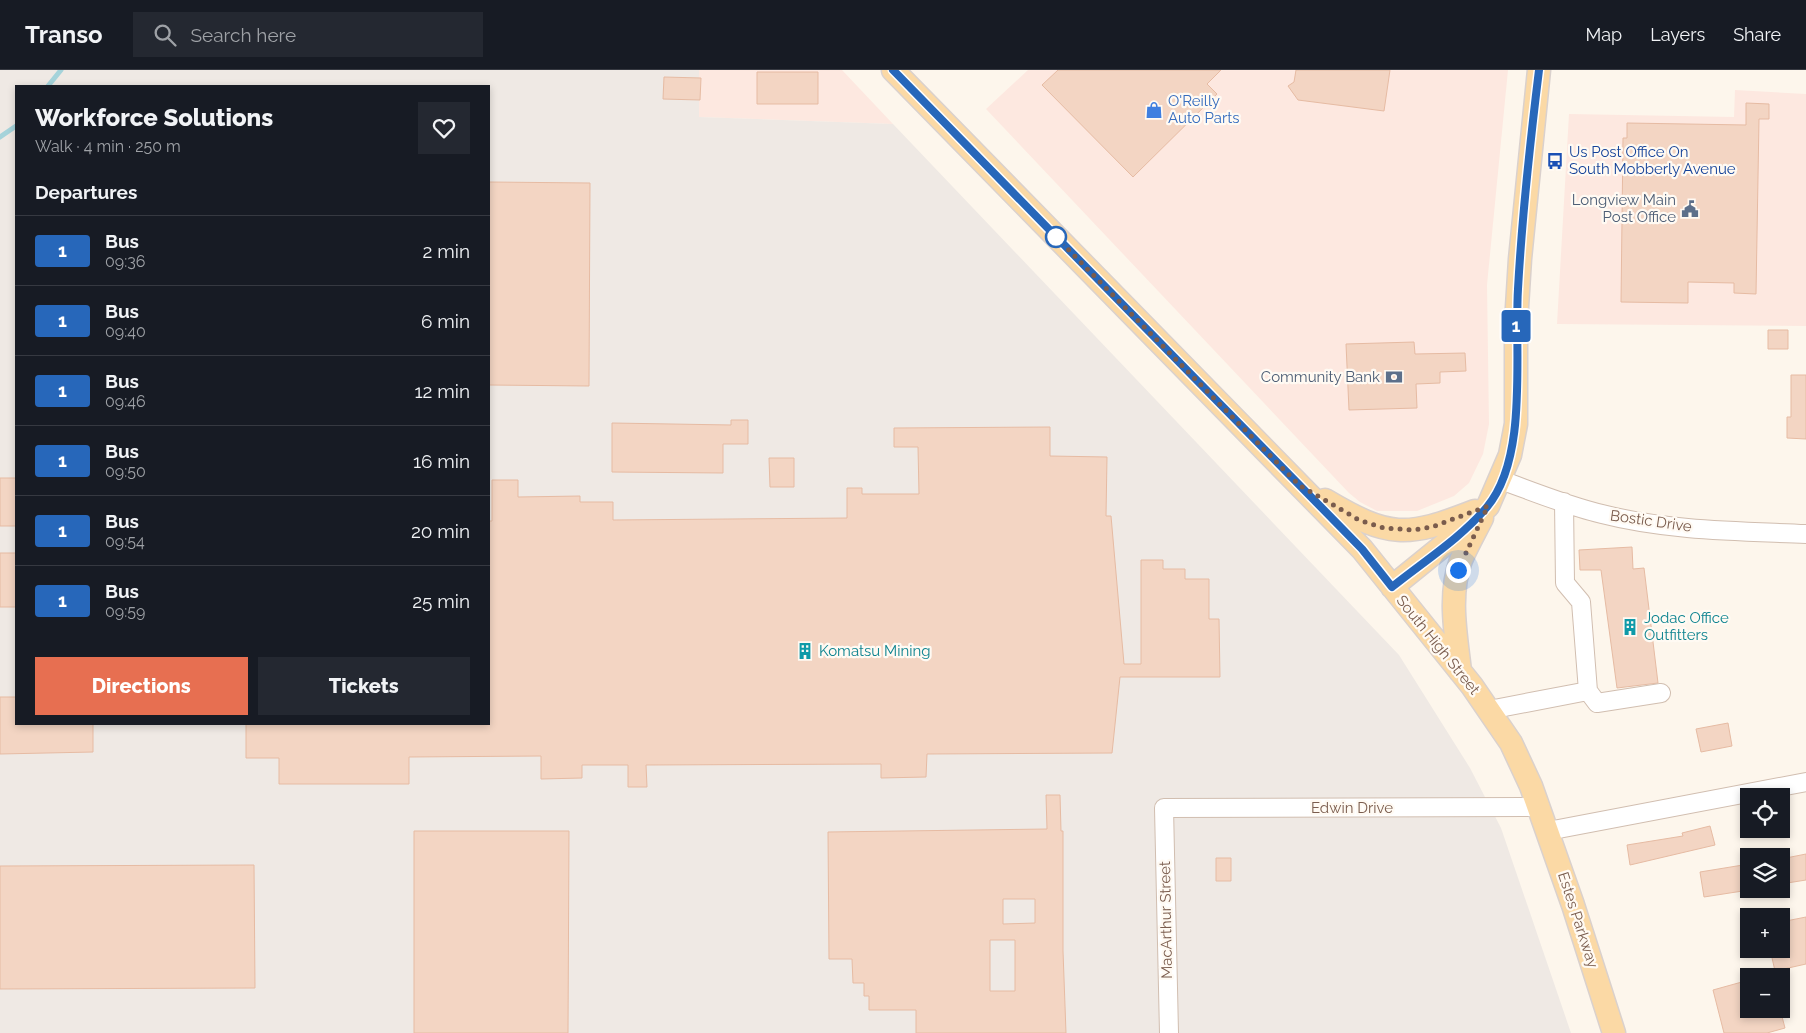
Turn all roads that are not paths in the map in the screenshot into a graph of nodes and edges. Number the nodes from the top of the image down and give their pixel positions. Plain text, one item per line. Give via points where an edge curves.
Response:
1 (893, 70) edge
2 (1539, 70) edge
3 (1501, 480) junction
4 (1299, 485) junction
5 (1564, 502) junction
6 (1488, 506) junction
7 (1806, 534) edge
8 (1392, 587) junction
9 (1460, 671) junction
10 (1588, 690) junction
11 (1661, 693) dead end
12 (1488, 710) junction
13 (1806, 782) edge
14 (1540, 807) junction
15 (1164, 808) joint
16 (1548, 831) junction
17 (1169, 1033) edge
18 (1614, 1033) edge

1 - 4 main road, South High Street
2 - 3 main road via 1518,289 1516,424
3 - 5 street, Bostic Drive
3 - 6 main road
4 - 6 main road via 1359,520 1384,528 1414,530 1432,527
4 - 8 main road, South High Street via 1362,549
5 - 7 street, Bostic Drive via 1601,514 1648,523
5 - 10 street via 1565,583 1581,602
6 - 8 main road
6 - 9 main road via 1462,559 1455,584
8 - 9 main road, South High Street
9 - 12 main road, South High Street
10 - 11 street via 1597,703
10 - 12 street
12 - 14 main road, South High Street via 1511,743
13 - 16 street
14 - 15 street, Edwin Drive
14 - 16 main road, Estes Parkway
15 - 17 street, MacArthur Street
16 - 18 main road, Estes Parkway

